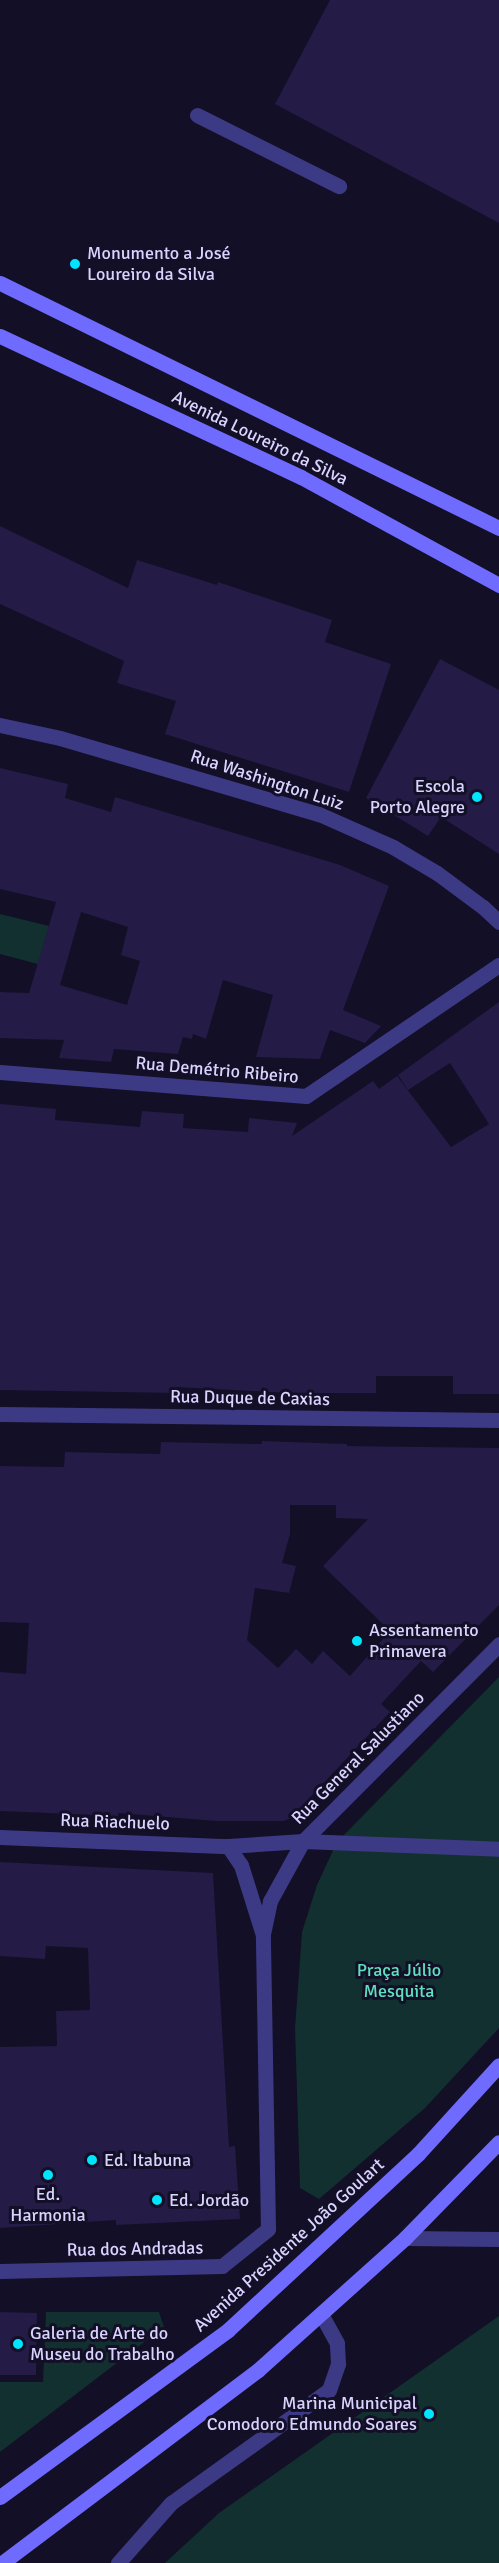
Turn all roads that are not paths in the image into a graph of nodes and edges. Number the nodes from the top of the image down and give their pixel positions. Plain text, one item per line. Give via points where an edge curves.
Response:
1 (197, 115) dead end
2 (339, 186) dead end
3 (0, 283) edge
4 (0, 336) edge
5 (499, 528) edge
6 (499, 585) edge
7 (0, 725) edge
8 (499, 922) edge
9 (499, 964) edge
10 (0, 1072) edge
11 (0, 1414) edge
12 (499, 1420) edge
13 (499, 1644) edge
14 (0, 1837) edge
15 (303, 1841) junction
16 (228, 1846) junction
17 (499, 1849) edge
18 (263, 1934) junction
19 (499, 2064) edge
20 (499, 2142) edge
21 (267, 2202) joint
22 (405, 2238) junction
23 (499, 2239) edge
24 (0, 2271) edge
25 (321, 2314) junction
26 (0, 2498) edge
27 (2, 2563) edge
28 (118, 2563) edge

1 - 2 street
3 - 5 main road, Avenida Loureiro da Silva
4 - 6 main road, Avenida Loureiro da Silva via 302,477
7 - 8 street, Rua Washington Luiz via 83,744 319,814 393,847 437,873
9 - 10 street, Rua Demétrio Ribeiro via 306,1096
11 - 12 street, Rua Duque de Caxias
13 - 15 street, Rua General Salustiano
14 - 16 street, Rua Riachuelo
15 - 16 street, Rua Riachuelo
15 - 17 street
15 - 18 street, Rua General Salustiano via 270,1901
16 - 18 street via 240,1865
18 - 21 street, Rua General Salustiano
19 - 26 main road, Avenida Presidente João Goulart via 418,2154 228,2330
20 - 22 main road
21 - 24 street, Rua dos Andradas via 268,2229 222,2266
22 - 23 street
22 - 25 main road
25 - 27 main road via 258,2370
25 - 28 street via 337,2343 338,2364 329,2390 171,2503

